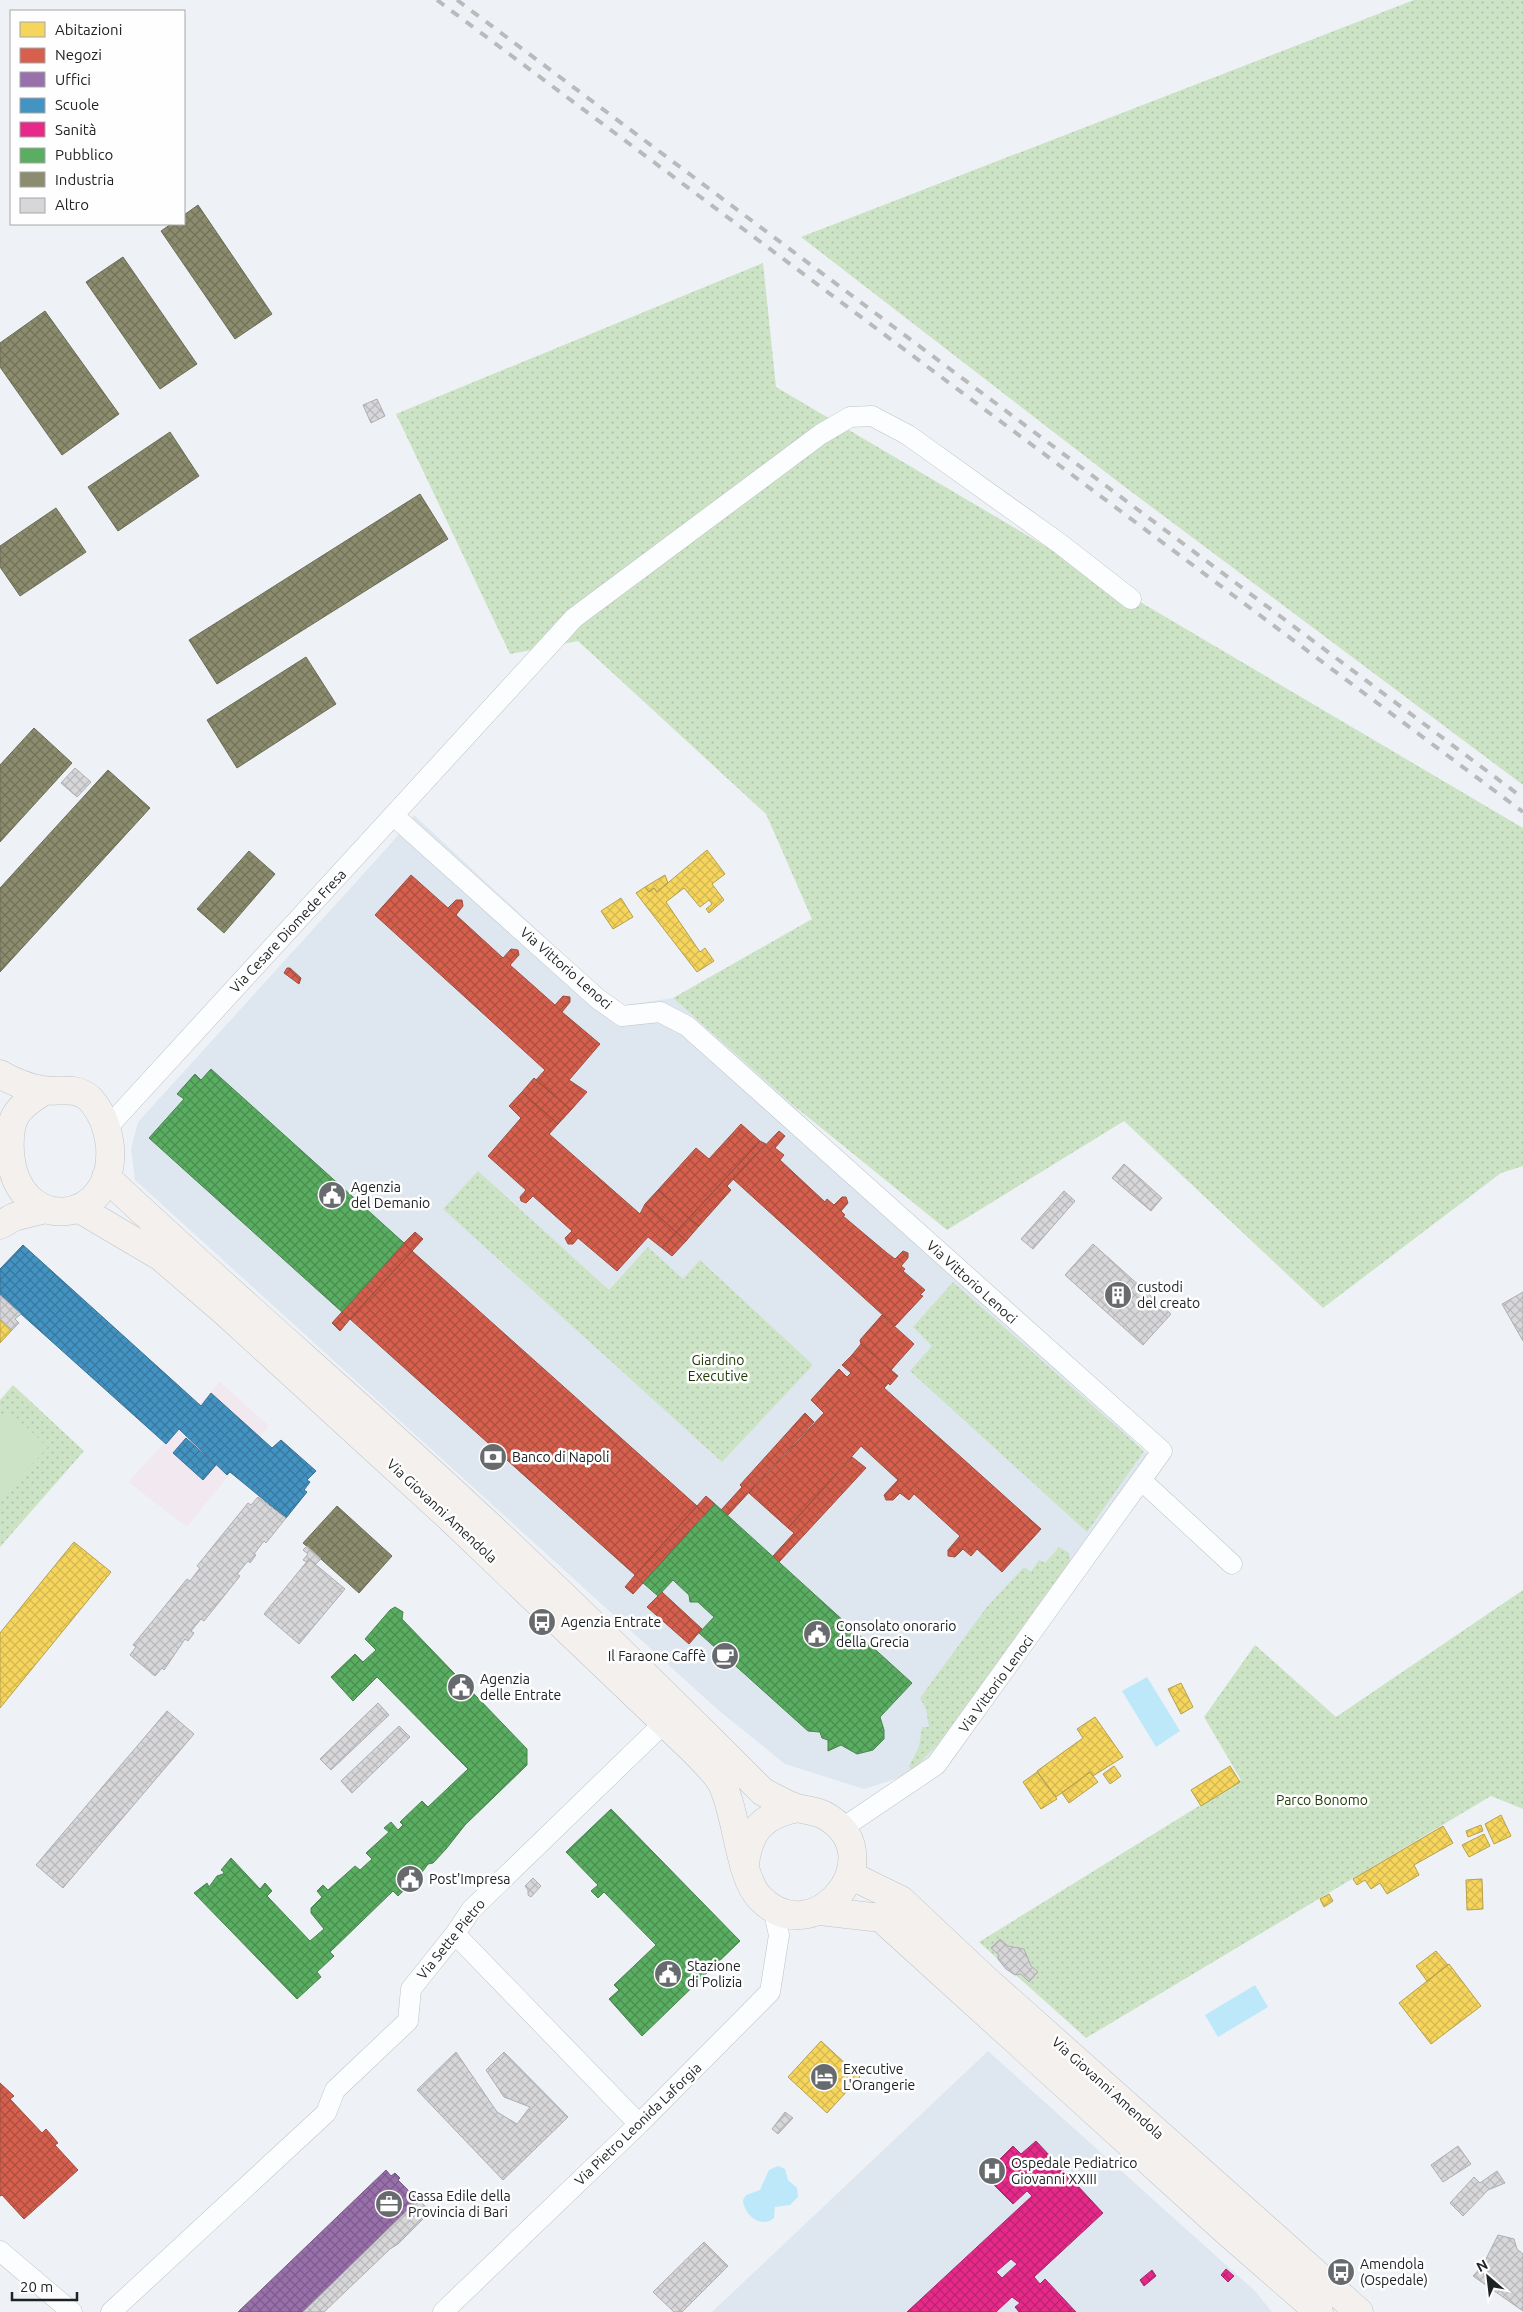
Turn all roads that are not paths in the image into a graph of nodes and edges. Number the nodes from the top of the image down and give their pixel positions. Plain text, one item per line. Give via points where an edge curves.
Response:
1 (1131, 599) dead end
2 (394, 816) junction
3 (0, 1074) edge
4 (44, 1091) junction
5 (107, 1128) junction
6 (5, 1145) edge
7 (106, 1177) junction
8 (78, 1208) junction
9 (46, 1209) junction
10 (0, 1225) edge
11 (1141, 1480) junction
12 (1232, 1564) dead end
13 (665, 1722) junction
14 (797, 1808) junction
15 (842, 1829) junction
16 (745, 1864) junction
17 (850, 1875) junction
18 (773, 1909) junction
19 (820, 1910) junction
20 (455, 1934) junction
21 (639, 2124) junction
22 (0, 2251) edge
23 (72, 2312) edge
24 (111, 2312) edge
25 (443, 2312) edge
26 (1319, 2312) edge
27 (1359, 2312) edge

1 - 2 street, Via Cesare Diomede Fresa via 908,435 872,416 850,417 821,434 574,618
2 - 5 street, Via Cesare Diomede Fresa
2 - 11 street, Via Vittorio Lenoci via 598,999 622,1016 660,1012 694,1032 1162,1451
3 - 4 main road
4 - 5 main road via 67,1089 88,1098
4 - 6 main road via 24,1103 13,1118
5 - 7 main road via 111,1167
6 - 9 main road via 20,1190 30,1201
7 - 8 main road via 100,1193
7 - 14 main road, Via Giovanni Amendola via 204,1270 591,1620 763,1792
8 - 9 main road via 64,1212
8 - 13 main road, Via Giovanni Amendola via 162,1257 450,1517
9 - 10 main road via 14,1217
11 - 12 street
11 - 15 street, Via Vittorio Lenoci via 936,1765
13 - 16 main road, Via Giovanni Amendola via 722,1783
13 - 20 street, Via Sette Pietro via 471,1910
14 - 15 main road, Via Giovanni Amendola via 830,1818
14 - 16 main road, Via Giovanni Amendola via 780,1812 764,1821 753,1833
15 - 17 main road, Via Giovanni Amendola via 852,1859
16 - 18 main road, Via Giovanni Amendola via 749,1882 759,1898
17 - 19 main road, Via Giovanni Amendola via 844,1890
17 - 27 main road, Via Giovanni Amendola via 901,1900 985,1979
18 - 19 main road, Via Giovanni Amendola via 804,1915
18 - 21 street, Via Pietro Leonida Laforgia via 779,1935 770,1992
19 - 26 main road, Via Giovanni Amendola via 881,1918
20 - 21 street
20 - 24 street, Via Sette Pietro via 411,1989 408,2021 335,2090 326,2113
21 - 25 street, Via Pietro Leonida Laforgia
22 - 23 street

